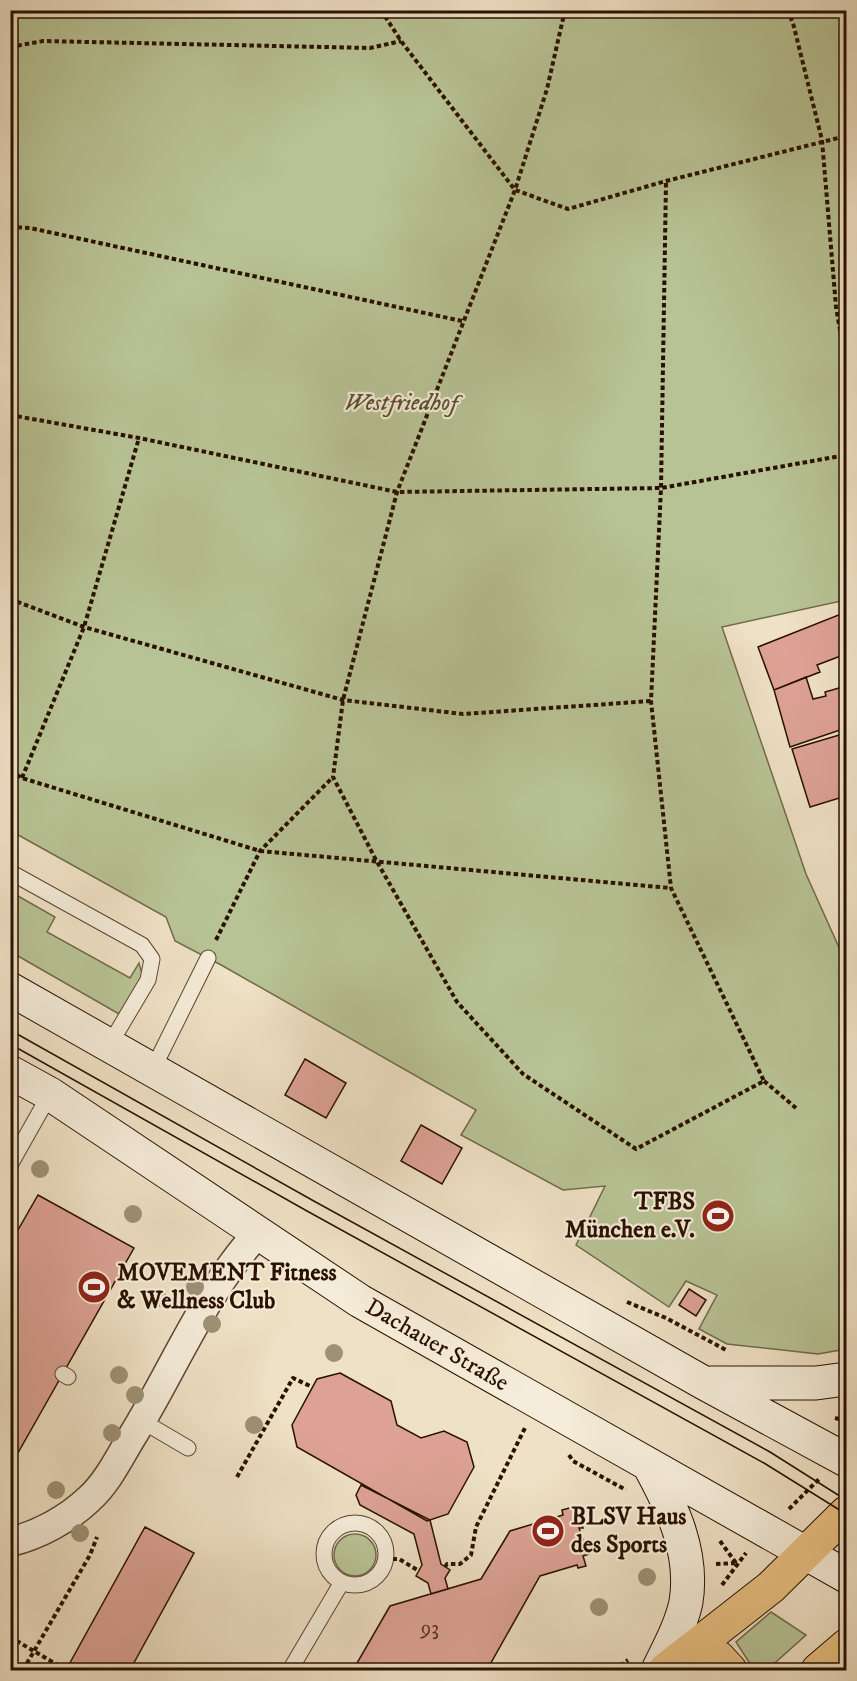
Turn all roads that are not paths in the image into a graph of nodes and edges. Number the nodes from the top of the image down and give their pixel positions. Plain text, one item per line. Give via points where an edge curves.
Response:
1 (10, 872) edge
2 (208, 958) road end
3 (10, 989) edge
4 (110, 1044) junction
5 (153, 1069) junction
6 (10, 1072) edge
7 (50, 1094) junction
8 (10, 1165) edge
9 (257, 1234) junction
10 (846, 1379) edge
11 (704, 1383) junction
12 (142, 1421) junction
13 (188, 1448) dead end
14 (846, 1460) edge
15 (649, 1465) junction
16 (846, 1513) edge
17 (318, 1526) dead end
18 (332, 1534) junction
19 (10, 1542) edge
20 (806, 1554) junction
21 (846, 1576) edge
22 (342, 1582) junction
23 (846, 1646) edge
24 (647, 1662) edge
25 (677, 1662) edge
26 (290, 1671) edge
27 (730, 1671) edge
28 (818, 1671) edge

1 - 4 lane via 142,945 152,959 148,980
2 - 5 lane
3 - 4 main road
4 - 5 main road
5 - 11 main road
6 - 7 main road, Dachauer Straße
7 - 8 lane
7 - 9 main road, Dachauer Straße
9 - 12 street via 234,1259
9 - 15 main road, Dachauer Straße via 369,1306
10 - 11 main road via 816,1383
11 - 14 main road
12 - 13 lane
12 - 19 street via 90,1498 61,1520 25,1539
15 - 20 main road, Dachauer Straße
15 - 24 main road via 670,1505 688,1566 686,1602 676,1631
16 - 20 main road
17 - 18 lane
18 - 22 lane via 325,1560 334,1577
18 - 22 lane via 348,1524 368,1526 382,1540 385,1559 377,1576 360,1584
20 - 21 main road, Dachauer Straße
20 - 25 main road via 731,1621
22 - 26 lane
23 - 28 main road
25 - 27 main road via 718,1657

